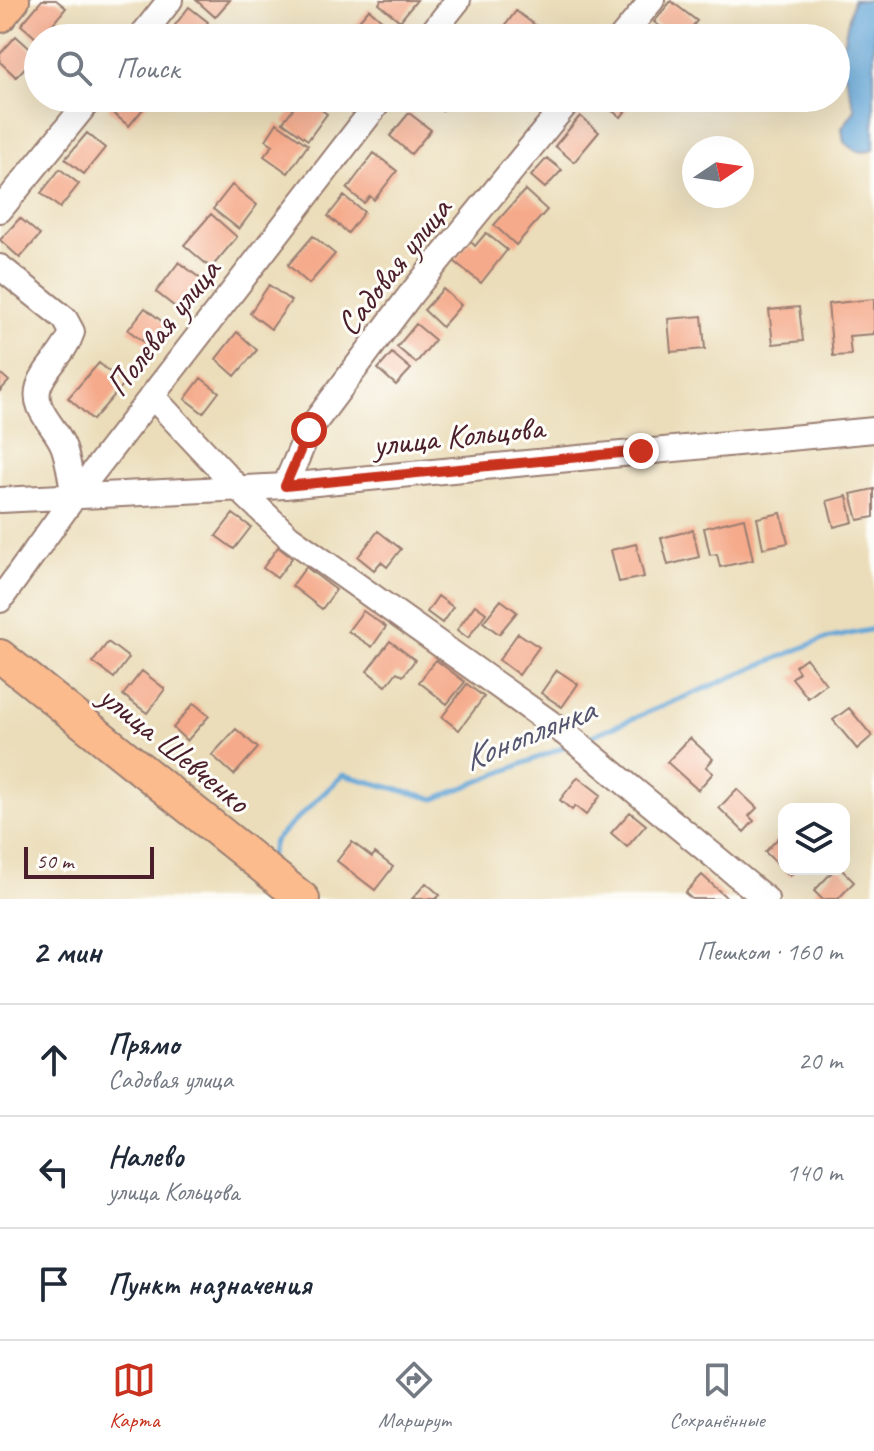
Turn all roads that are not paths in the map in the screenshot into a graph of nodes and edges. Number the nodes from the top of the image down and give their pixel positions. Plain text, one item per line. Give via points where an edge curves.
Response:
1 (13, 0) edge
2 (170, 0) edge
3 (458, 0) edge
4 (652, 0) edge
5 (0, 16) edge
6 (151, 24) edge
7 (439, 24) edge
8 (632, 24) edge
9 (80, 112) edge
10 (371, 112) edge
11 (560, 112) edge
12 (0, 210) edge
13 (0, 267) edge
14 (152, 396) junction
15 (874, 430) edge
16 (285, 486) junction
17 (239, 489) junction
18 (74, 497) junction
19 (0, 500) edge
20 (0, 600) edge
21 (0, 656) edge
22 (299, 895) edge
23 (766, 899) edge

1 - 5 main road
2 - 6 street
3 - 7 street
4 - 8 street
9 - 12 street
10 - 14 street, Полевая улица
11 - 16 street, Садовая улица via 411,294 309,430
13 - 18 street via 65,319 72,332 67,348 40,382 37,396 64,447
14 - 17 street
14 - 18 street, Полевая улица
15 - 16 street, улица Кольцова
16 - 17 street, улица Кольцова
17 - 18 street, улица Кольцова
17 - 23 street via 289,537 566,734
18 - 19 street, улица Кольцова
18 - 20 street, Полевая улица
21 - 22 main road, улица Шевченко

